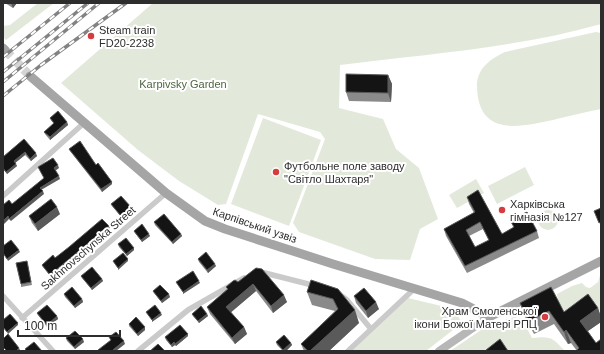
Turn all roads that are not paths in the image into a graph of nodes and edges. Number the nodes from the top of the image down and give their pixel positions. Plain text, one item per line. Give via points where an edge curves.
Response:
1 (30, 76) tunnel mouth
2 (85, 122) junction
3 (166, 193) junction
4 (3, 196) edge
5 (601, 261) edge
6 (321, 287) edge
7 (414, 289) junction
8 (336, 291) edge
9 (3, 296) edge
10 (22, 318) junction
11 (489, 318) junction
12 (372, 329) junction
13 (53, 351) edge
14 (138, 351) edge
15 (348, 351) edge
16 (439, 351) edge

1 - 2 main road, Карпівський узвіз
2 - 3 main road, Карпівський узвіз
2 - 4 street
3 - 7 main road, Карпівський узвіз via 205,221 225,229
3 - 10 street, Sakhnovschynska Street
5 - 11 main road
6 - 14 street via 258,270 188,310
7 - 11 main road, Карпівський узвіз via 462,303
7 - 12 street
8 - 12 street
9 - 10 street
10 - 13 street
11 - 16 main road
12 - 15 street

